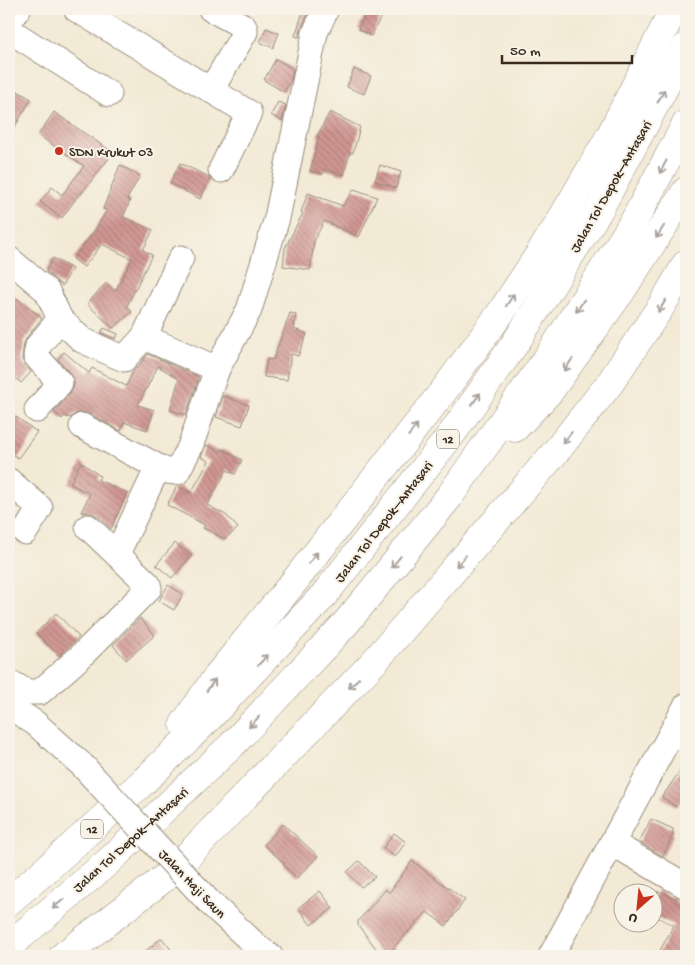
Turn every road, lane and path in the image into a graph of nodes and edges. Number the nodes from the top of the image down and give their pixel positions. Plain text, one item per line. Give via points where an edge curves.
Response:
1 (18, 9) edge
2 (76, 9) edge
3 (211, 9) edge
4 (326, 9) edge
5 (674, 9) edge
6 (9, 21) edge
7 (9, 30) edge
8 (686, 47) edge
9 (211, 90) junction
10 (109, 94) dead end
11 (686, 124) edge
12 (221, 170) dead end
13 (686, 190) edge
14 (181, 258) dead end
15 (9, 259) edge
16 (686, 264) edge
17 (60, 319) junction
18 (144, 337) junction
19 (217, 369) junction
20 (37, 410) dead end
21 (82, 426) dead end
22 (158, 467) junction
23 (9, 481) edge
24 (449, 497) junction
25 (88, 527) dead end
26 (24, 532) dead end
27 (117, 554) junction
28 (9, 682) edge
29 (9, 706) edge
30 (686, 706) edge
31 (679, 736) edge
32 (143, 782) junction
33 (612, 843) junction
34 (686, 886) edge
35 (9, 901) edge
36 (9, 946) edge
37 (557, 954) edge
38 (63, 956) edge
39 (270, 956) edge

1 - 6 street
2 - 9 street
3 - 9 street via 243,26 245,32
4 - 19 street via 316,33 277,218 249,310
32 -> 5 highway via 218,675 445,389 502,311 555,230 611,134
7 - 10 street
32 -> 8 highway, Jalan Tol Depok–Antasari / 12 via 208,719 324,595 451,435 516,342 600,208
9 - 12 street via 249,113
11 -> 24 highway, Jalan Tol Depok–Antasari / 12 via 634,221 556,345
13 -> 24 highway via 622,290 548,392
14 - 18 street
15 - 17 street via 47,291
16 -> 38 highway via 610,383 558,449 374,662 172,872
17 - 18 street via 82,340 124,359
17 - 20 street via 38,346 36,356 60,383
18 - 19 street
19 - 22 street via 190,447 177,472
21 - 22 street
22 - 27 street
23 - 26 street via 40,508
24 -> 36 highway, Jalan Tol Depok–Antasari / 12 via 346,624 232,745 109,861
25 - 27 street
27 - 28 street via 149,588 40,692 27,692
29 - 39 street, Jalan Haji Saun, bridge via 82,765 210,903
30 - 31 street
31 - 33 street
32 - 35 highway, Jalan Tol Depok–Antasari / 12
33 - 34 street
33 - 37 street

